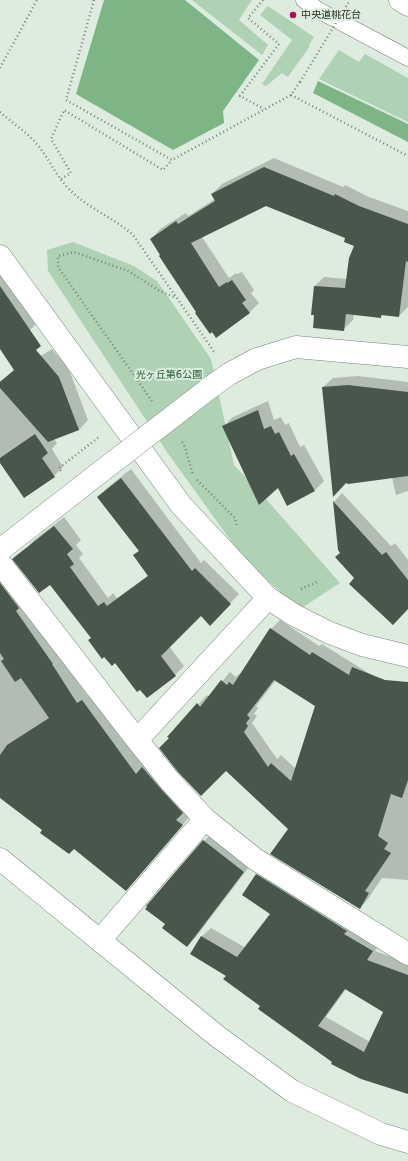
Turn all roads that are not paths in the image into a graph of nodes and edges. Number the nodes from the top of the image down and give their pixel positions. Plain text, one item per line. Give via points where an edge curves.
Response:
1 (304, 0) edge
2 (400, 0) edge
3 (408, 4) edge
4 (408, 58) edge
5 (0, 257) edge
6 (408, 357) edge
7 (0, 550) edge
8 (0, 562) edge
9 (268, 598) junction
10 (408, 656) edge
11 (137, 740) junction
12 (205, 819) junction
13 (0, 859) edge
14 (100, 940) junction
15 (408, 954) edge
16 (408, 1142) edge

1 - 4 lane
2 - 3 main road
5 - 9 main road via 181,505
6 - 7 main road, bridge via 296,348 257,359 211,387
8 - 11 main road
9 - 10 main road via 294,615 330,633 362,645
9 - 11 main road
11 - 12 main road
12 - 14 main road
12 - 15 main road via 255,859
13 - 14 main road
14 - 16 main road via 217,1036 292,1091 381,1134

